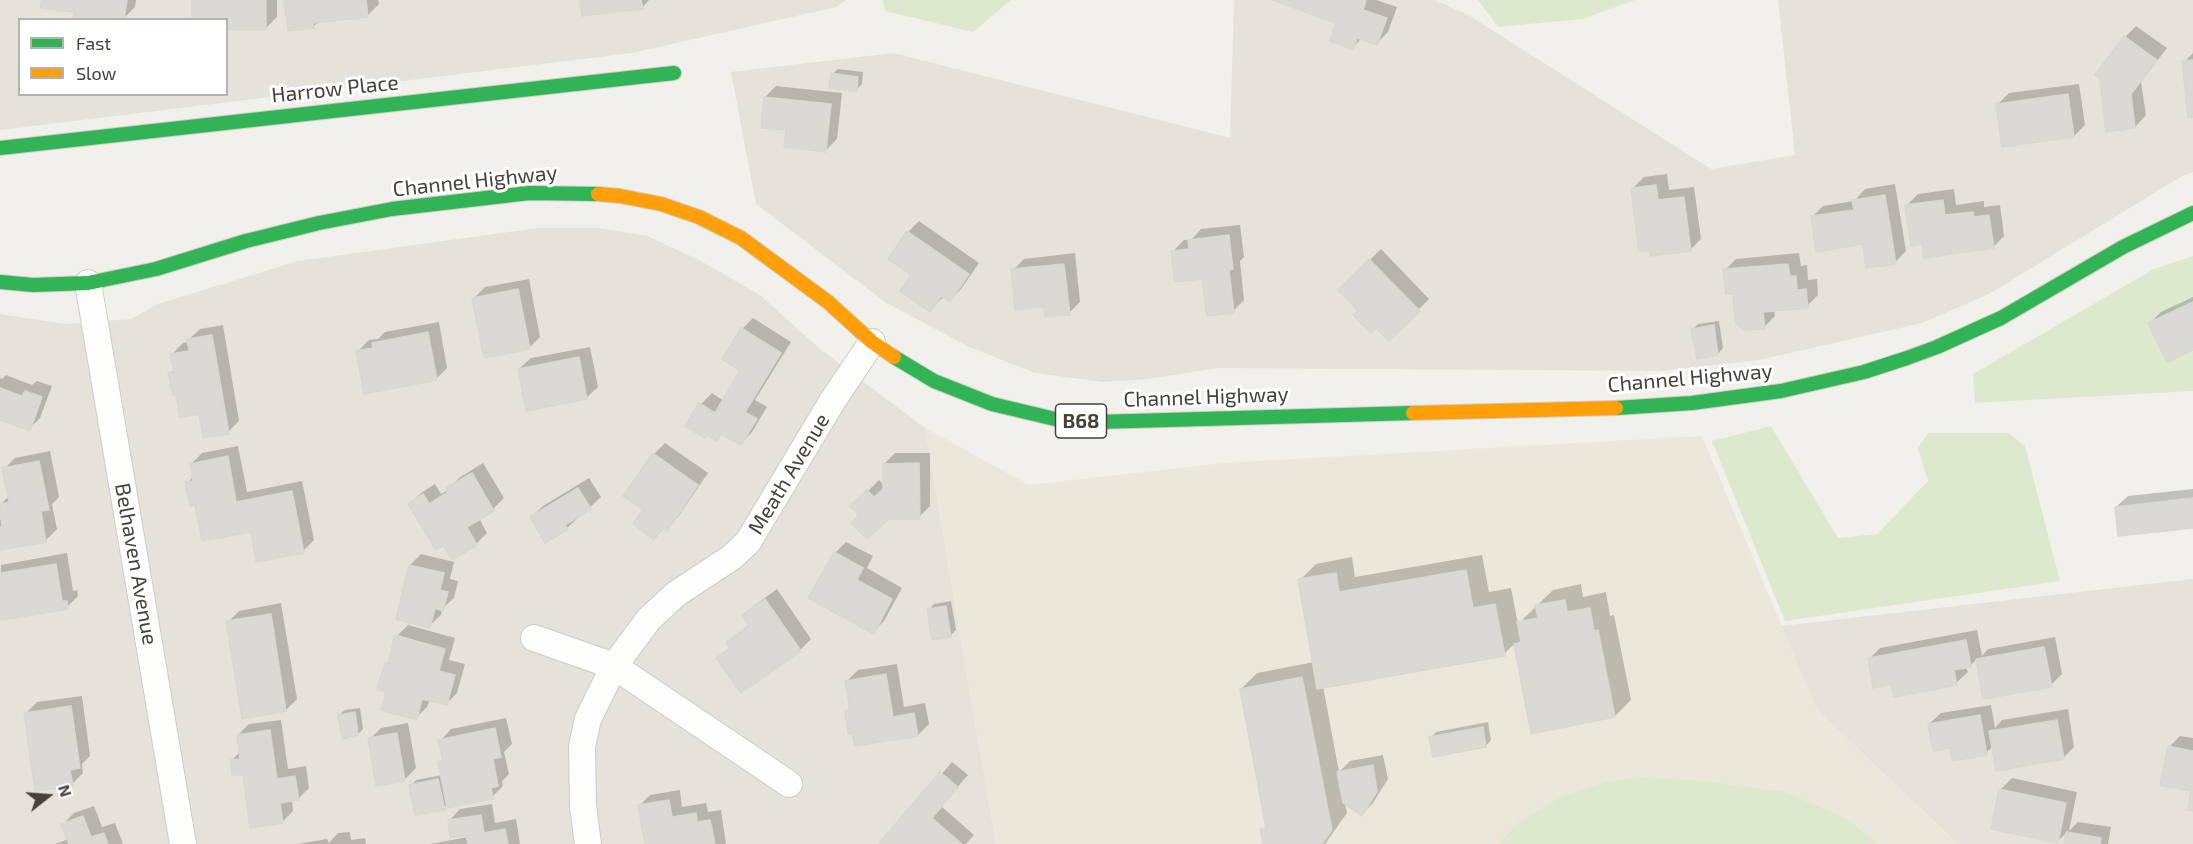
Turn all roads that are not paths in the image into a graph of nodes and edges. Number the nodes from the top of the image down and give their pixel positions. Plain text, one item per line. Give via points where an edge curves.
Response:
1 (674, 73) dead end
2 (0, 148) edge
3 (2193, 213) edge
4 (0, 282) edge
5 (88, 283) junction
6 (872, 342) junction
7 (534, 638) dead end
8 (614, 666) junction
9 (789, 784) dead end
10 (183, 844) edge
11 (588, 844) edge

1 - 2 main road, Harrow Place
3 - 6 main road, Channel Highway / B68 via 2131,243 2001,318 1937,347 1864,372 1810,385 1692,403 1353,416 1097,422 1055,419 992,404 934,381
4 - 5 main road, Channel Highway / B68
5 - 6 main road, Channel Highway / B68 via 156,269 319,223 392,209 529,193 620,196 661,204 741,238 828,302
5 - 10 street, Belhaven Avenue
6 - 8 street, Meath Avenue via 748,542 676,594 649,619
7 - 8 street
8 - 9 street
8 - 11 street, Meath Avenue via 588,719 582,746

